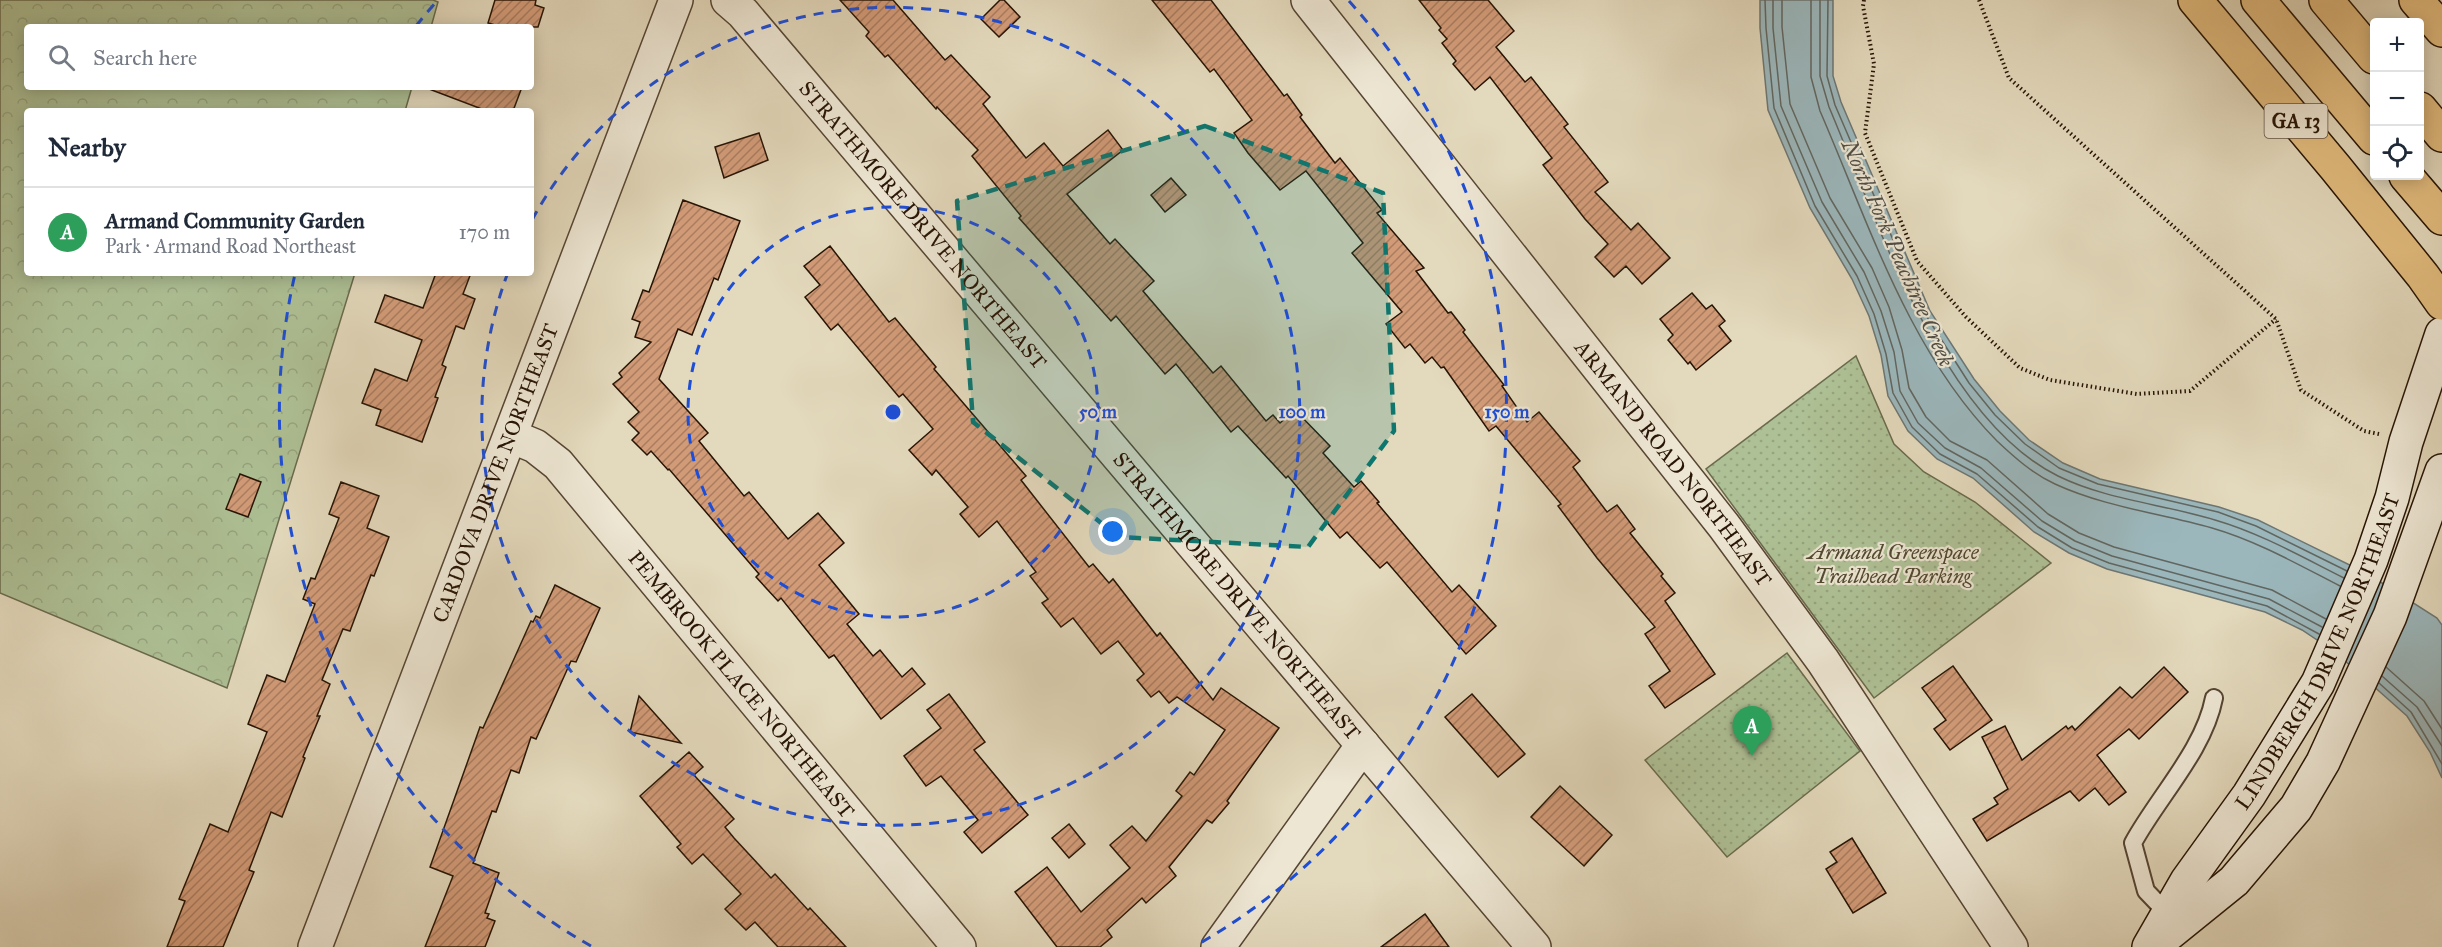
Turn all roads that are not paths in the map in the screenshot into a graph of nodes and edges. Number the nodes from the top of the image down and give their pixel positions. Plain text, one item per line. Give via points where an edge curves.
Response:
1 (676, 0) edge
2 (728, 0) edge
3 (1308, 0) edge
4 (2195, 0) edge
5 (2258, 0) edge
6 (2326, 0) edge
7 (2416, 0) edge
8 (2442, 30) edge
9 (2370, 52) edge
10 (2424, 114) edge
11 (2370, 133) edge
12 (2442, 135) edge
13 (2411, 182) edge
14 (2442, 218) edge
15 (2442, 303) edge
16 (2442, 334) edge
17 (511, 436) junction
18 (2442, 471) edge
19 (2214, 698) dead end
20 (1363, 745) junction
21 (2168, 914) junction
22 (315, 947) edge
23 (959, 947) edge
24 (1218, 947) edge
25 (1534, 947) edge
26 (2011, 947) edge
27 (2151, 947) edge

1 - 17 street, CARDOVA DRIVE NORTHEAST
2 - 20 street, STRATHMORE DRIVE NORTHEAST via 751,22
3 - 26 street, ARMAND ROAD NORTHEAST via 1724,526 1823,661
4 - 15 highway, GA 13
5 - 11 highway, GA 13
6 - 9 highway
7 - 8 highway
10 - 12 highway
13 - 14 highway
16 - 21 street, LINDBERGH DRIVE NORTHEAST via 2362,584 2319,683
17 - 22 street, CARDOVA DRIVE NORTHEAST
17 - 23 street, PEMBROOK PLACE NORTHEAST via 536,446 558,464
18 - 27 street, LINDBERGH DRIVE NORTHEAST via 2411,562 2343,722 2296,808 2234,881
19 - 21 lane via 2211,717 2133,843 2146,891
20 - 24 street
20 - 25 street, STRATHMORE DRIVE NORTHEAST
21 - 27 street, LINDBERGH DRIVE NORTHEAST

